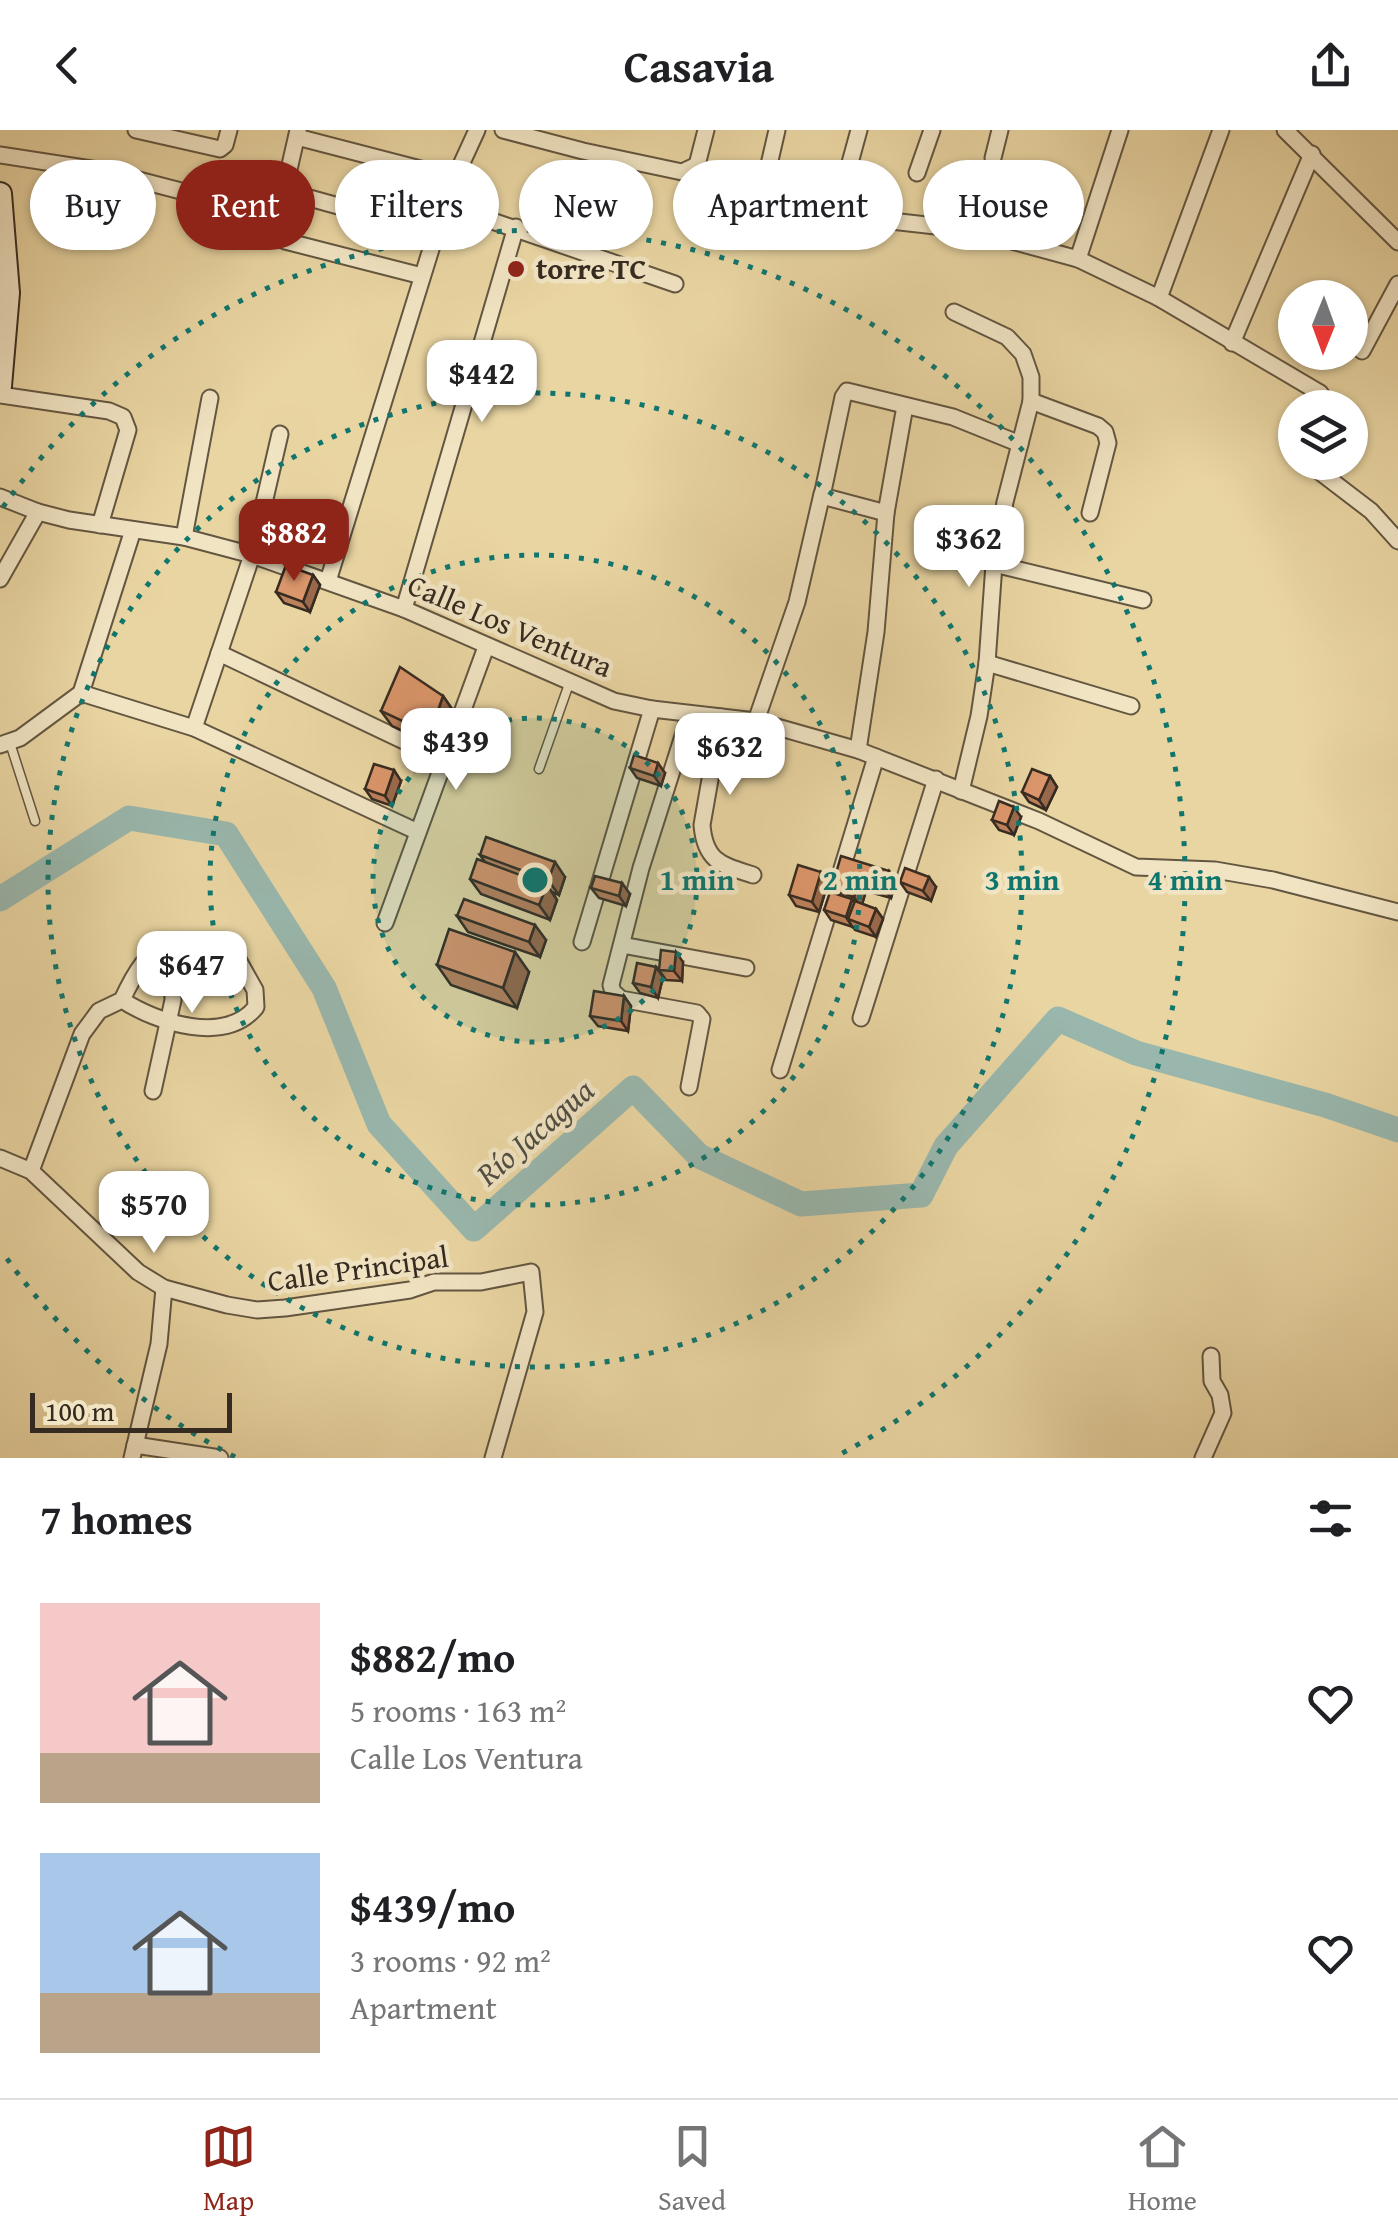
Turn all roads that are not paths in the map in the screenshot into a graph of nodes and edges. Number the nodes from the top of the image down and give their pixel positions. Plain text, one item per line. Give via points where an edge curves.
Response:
1 (136, 130) edge
2 (229, 130) edge
3 (477, 130) edge
4 (503, 130) edge
5 (706, 130) edge
6 (778, 130) edge
7 (859, 130) edge
8 (932, 130) edge
9 (1000, 130) edge
10 (1120, 130) edge
11 (1221, 130) edge
12 (1285, 130) edge
13 (298, 134) edge
14 (1312, 154) junction
15 (0, 155) edge
16 (993, 158) dead end
17 (292, 160) edge
18 (391, 160) edge
19 (463, 160) edge
20 (770, 160) edge
21 (851, 160) edge
22 (917, 173) dead end
23 (176, 190) edge
24 (0, 194) edge
25 (499, 222) edge
26 (903, 222) edge
27 (516, 227) junction
28 (1398, 242) edge
29 (315, 249) edge
30 (430, 250) edge
31 (1078, 259) junction
32 (3, 260) edge
33 (422, 276) junction
34 (675, 284) dead end
35 (1398, 284) edge
36 (1158, 298) junction
37 (954, 312) dead end
38 (1368, 340) edge
39 (1232, 343) junction
40 (0, 386) edge
41 (1315, 390) edge
42 (0, 395) edge
43 (210, 398) dead end
44 (1031, 401) junction
45 (905, 406) junction
46 (280, 434) dead end
47 (1020, 444) junction
48 (1331, 480) edge
49 (822, 494) junction
50 (0, 498) edge
51 (38, 512) junction
52 (1090, 512) dead end
53 (886, 513) junction
54 (100, 525) junction
55 (134, 530) junction
56 (184, 538) junction
57 (1398, 541) edge
58 (252, 555) junction
59 (994, 564) junction
60 (0, 579) edge
61 (328, 581) junction
62 (1143, 600) dead end
63 (404, 610) junction
64 (486, 647) junction
65 (219, 653) junction
66 (987, 663) junction
67 (569, 684) junction
68 (81, 692) junction
69 (1132, 706) dead end
70 (652, 710) junction
71 (690, 714) junction
72 (721, 718) junction
73 (756, 721) junction
74 (194, 728) junction
75 (5, 744) edge
76 (858, 750) junction
77 (876, 757) junction
78 (444, 760) junction
79 (540, 769) dead end
80 (936, 780) junction
81 (961, 791) junction
82 (36, 821) dead end
83 (418, 832) junction
84 (753, 875) dead end
85 (1398, 912) edge
86 (385, 923) dead end
87 (582, 942) dead end
88 (162, 944) junction
89 (622, 945) junction
90 (746, 968) dead end
91 (122, 1000) junction
92 (861, 1018) dead end
93 (168, 1020) junction
94 (780, 1070) dead end
95 (690, 1087) dead end
96 (154, 1092) dead end
97 (0, 1158) edge
98 (31, 1171) junction
99 (164, 1288) junction
100 (1211, 1356) dead end
101 (134, 1452) edge
102 (220, 1458) edge
103 (494, 1458) edge
104 (1203, 1458) edge

1 - 2 street via 220,149
3 - 19 street
4 - 5 street via 687,172 698,162
6 - 20 street
7 - 21 street
8 - 22 street
9 - 16 street
10 - 31 street
11 - 36 street
12 - 14 street
13 - 17 street
13 - 18 street
14 - 28 street
14 - 39 street
15 - 23 street
24 - 32 street
25 - 27 street
26 - 31 street via 971,230
27 - 34 street
27 - 63 street
29 - 33 street
30 - 33 street
31 - 36 street
32 - 40 street via 7,327
33 - 61 street
35 - 38 street
36 - 39 street
37 - 44 street via 1007,337 1024,354
39 - 41 street
42 - 54 street via 124,416 128,430
43 - 56 street
44 - 47 street
44 - 52 street via 1105,432
45 - 47 street
45 - 49 street via 844,394
45 - 53 street
46 - 58 street
47 - 59 street
48 - 57 street via 1372,510
49 - 53 street
49 - 73 street via 797,602
50 - 51 street, Calle Los Ventura
51 - 54 street, Calle Los Ventura
51 - 60 street
53 - 76 street
54 - 55 street, Calle Los Ventura
55 - 56 street, Calle Los Ventura
55 - 68 street
56 - 58 street, Calle Los Ventura
58 - 61 street, Calle Los Ventura
58 - 65 street
59 - 62 street
59 - 66 street
61 - 63 street, Calle Los Ventura
63 - 64 street, Calle Los Ventura
64 - 67 street, Calle Los Ventura
64 - 78 street
65 - 74 street
65 - 78 street
66 - 69 street
66 - 81 street
67 - 70 street, Calle Los Ventura
67 - 79 lane
68 - 74 street
68 - 75 street
70 - 71 street, Calle Los Ventura
70 - 87 street
71 - 72 street, Calle Los Ventura
71 - 89 street
72 - 73 street, Calle Los Ventura
72 - 84 street via 703,842 722,865
73 - 76 street, Calle Los Ventura
74 - 83 street
75 - 82 lane
76 - 77 street, Calle Los Ventura
77 - 80 street, Calle Los Ventura
77 - 94 street
78 - 83 street
80 - 81 street, Calle Los Ventura
80 - 92 street
81 - 85 street, Calle Los Ventura via 1136,867 1254,876
83 - 86 street
88 - 91 street via 146,955
88 - 93 street via 174,980
88 - 93 street via 236,956 255,990 256,1008 234,1025
89 - 90 street
89 - 95 street via 611,985 617,996 702,1018
91 - 93 street
91 - 98 street via 99,1011 82,1034
93 - 96 street
97 - 98 street, Calle Principal
98 - 99 street, Calle Principal via 138,1272
99 - 101 street via 159,1344
99 - 103 street, Calle Principal via 257,1310 532,1272 535,1312
100 - 104 street via 1223,1414
101 - 102 street

